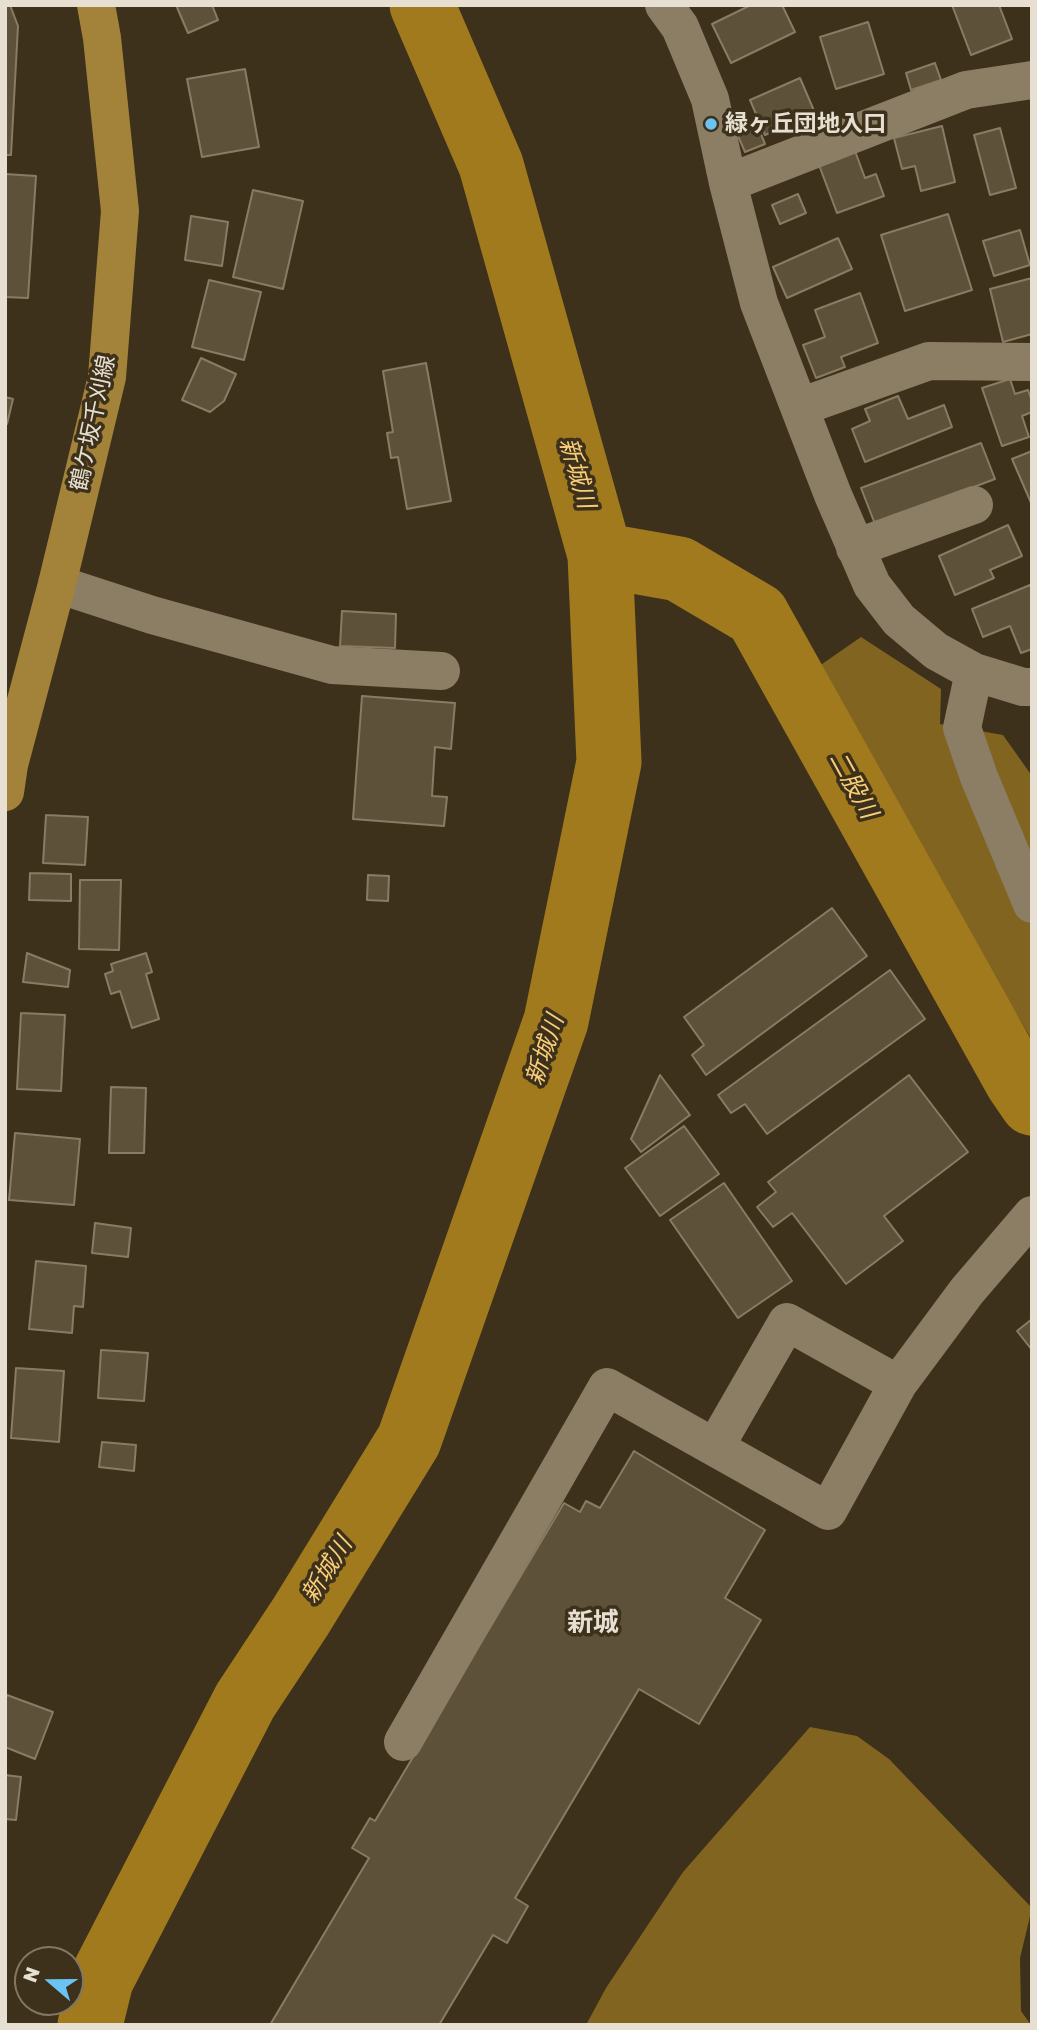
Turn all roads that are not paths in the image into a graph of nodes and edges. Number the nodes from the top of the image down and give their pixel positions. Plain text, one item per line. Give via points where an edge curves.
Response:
1 (96, 5) edge
2 (664, 5) edge
3 (1032, 80) edge
4 (728, 183) junction
5 (1032, 362) edge
6 (800, 407) junction
7 (974, 505) dead end
8 (855, 548) junction
9 (73, 589) junction
10 (441, 671) dead end
11 (974, 672) junction
12 (1032, 687) edge
13 (5, 792) edge
14 (1032, 904) edge
15 (1032, 1215) edge
16 (898, 1384) junction
17 (715, 1447) junction
18 (403, 1742) dead end

1 - 9 main road, 鶴ケ坂千刈線 via 120,211 107,377
2 - 4 street via 680,27 709,99
3 - 4 street via 966,90
4 - 6 street via 759,303
5 - 6 street via 929,361
6 - 8 street
7 - 8 street
8 - 11 street via 872,586 899,620 936,651
9 - 10 street via 332,666
9 - 13 main road, 鶴ケ坂千刈線 via 9,765
11 - 12 street
11 - 14 street via 962,729
15 - 16 street via 967,1291
16 - 17 street via 787,1322
16 - 17 street via 828,1511
17 - 18 street via 607,1387

